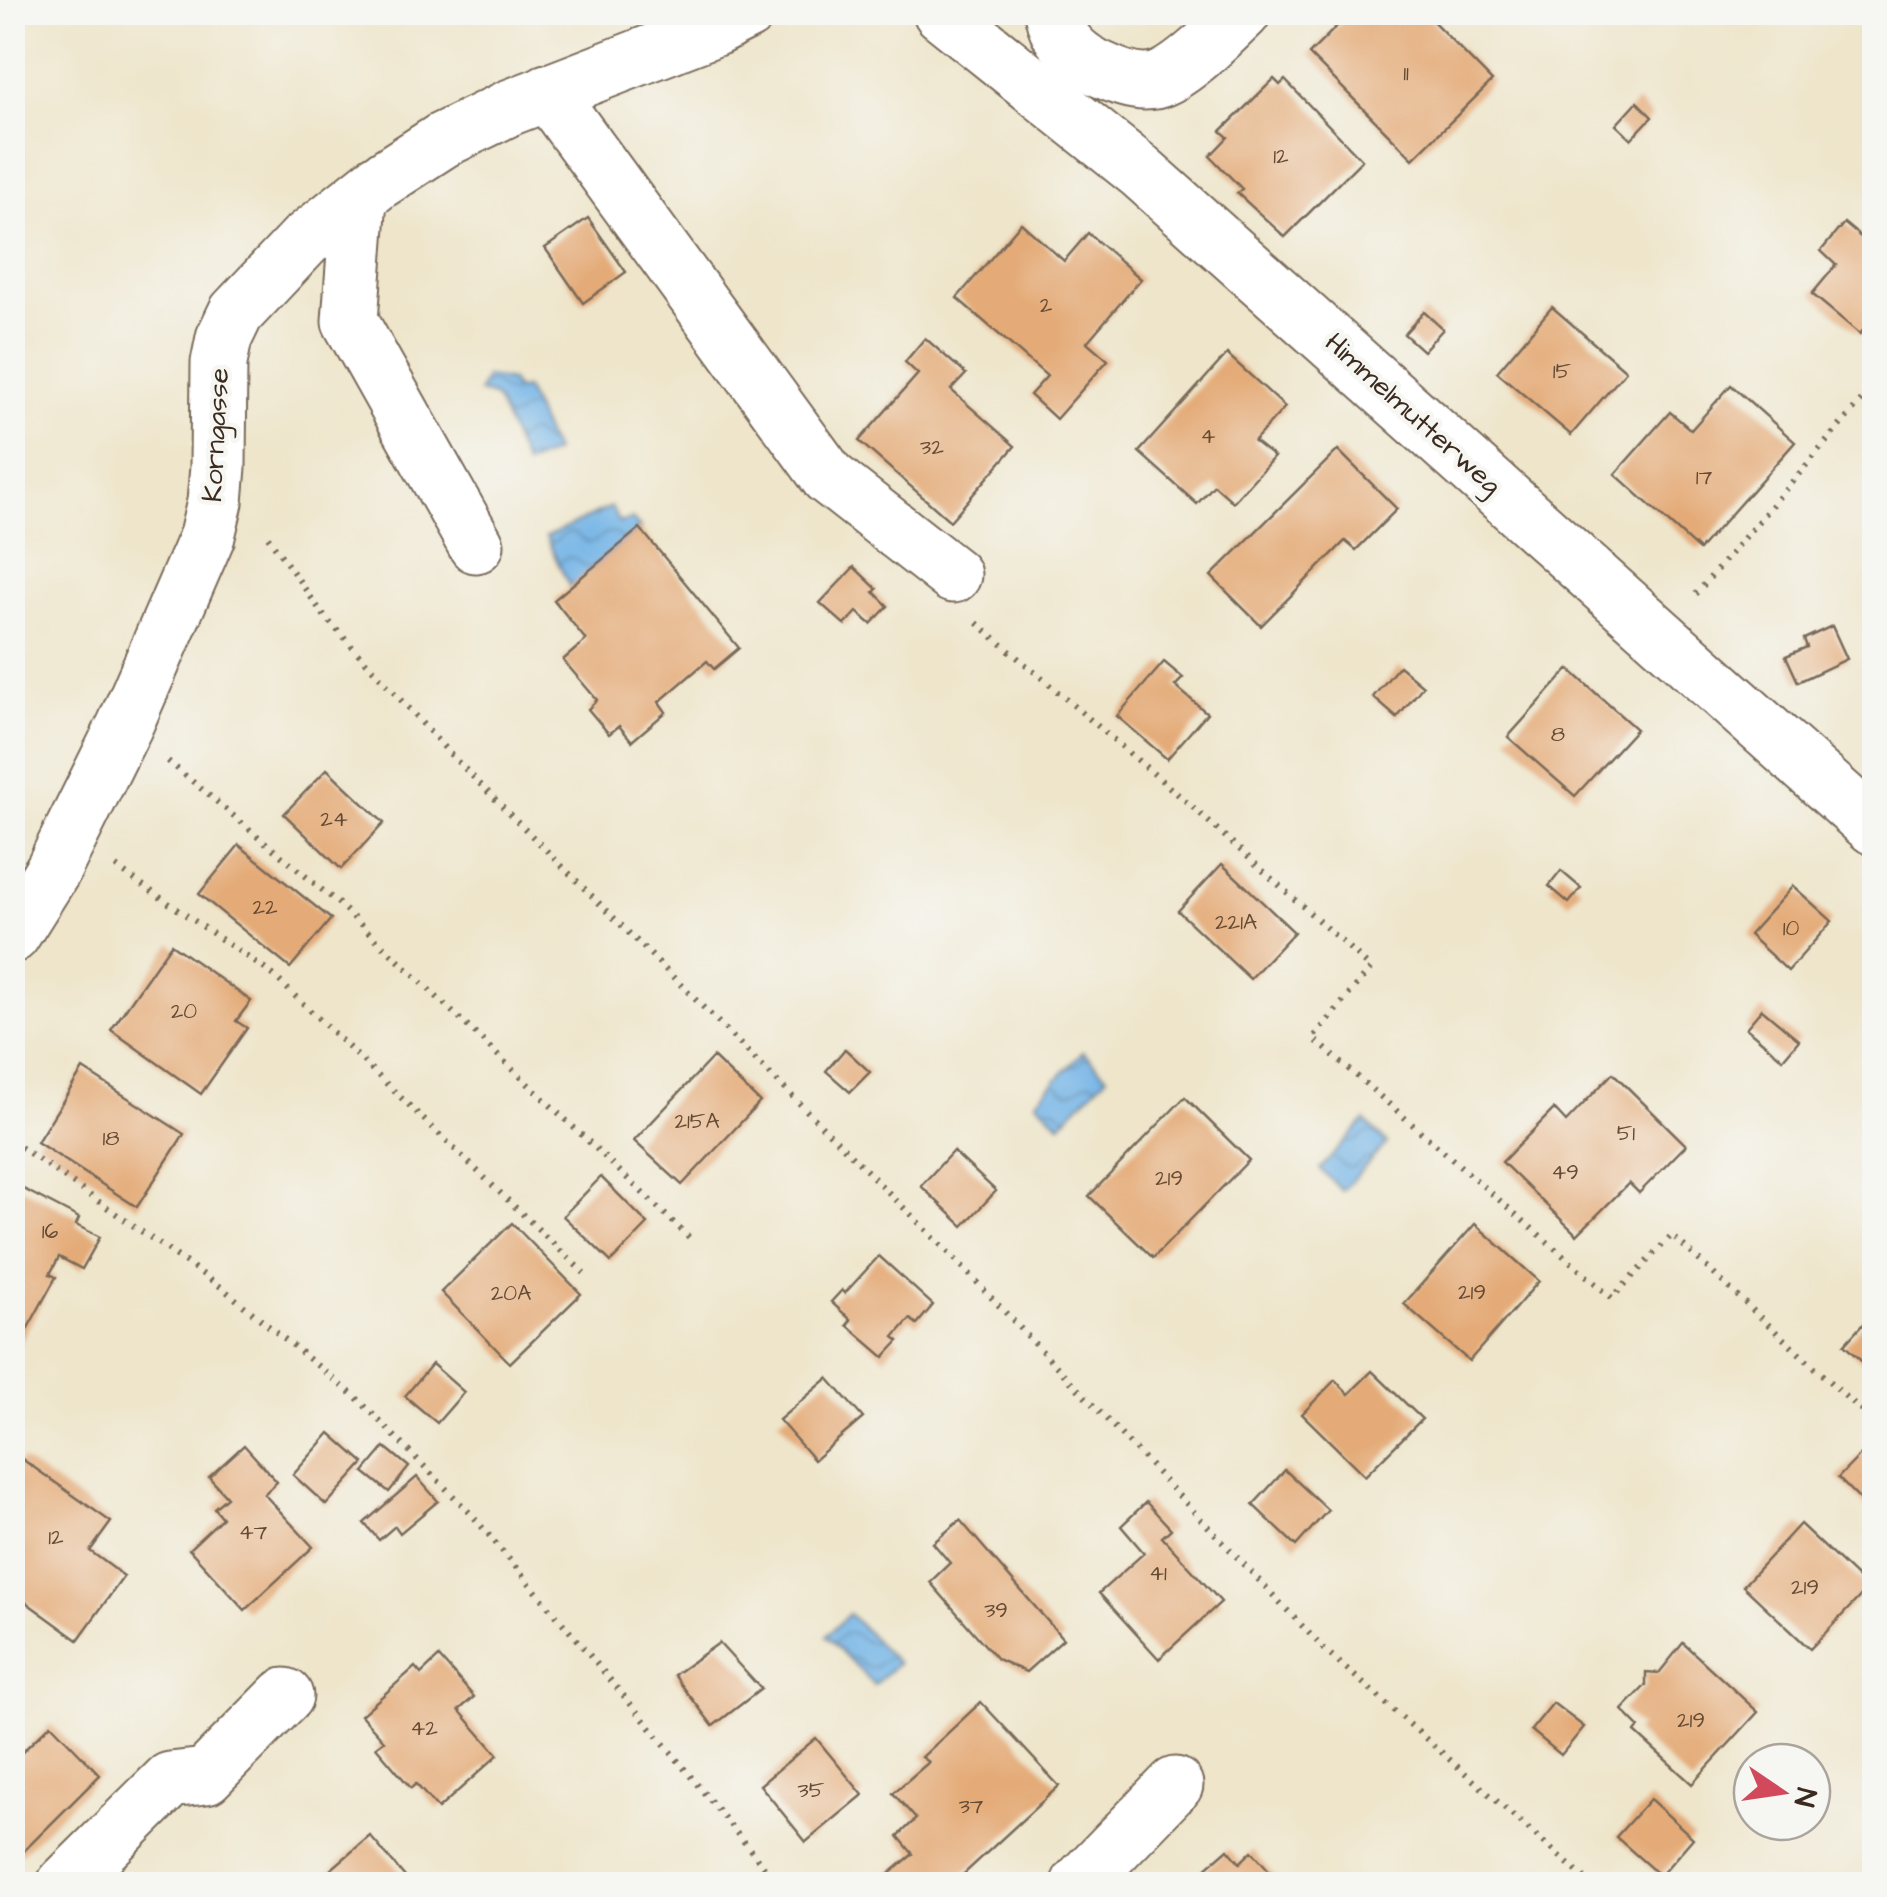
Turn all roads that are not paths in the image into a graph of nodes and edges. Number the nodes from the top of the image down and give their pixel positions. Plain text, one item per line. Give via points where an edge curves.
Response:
1 (747, 12) edge
2 (942, 12) edge
3 (1052, 12) edge
4 (1242, 12) edge
5 (548, 92) junction
6 (358, 198) junction
7 (476, 545) dead end
8 (953, 575) road end
9 (1874, 827) edge
10 (12, 935) edge
11 (285, 1696) dead end
12 (1174, 1785) dead end
13 (64, 1884) edge
14 (1079, 1884) edge

1 - 5 street, Korngasse
2 - 9 street, Himmelmutterweg via 1141,172
3 - 4 street via 1070,49 1137,82 1172,74
5 - 6 street, Korngasse via 443,140
5 - 8 street via 828,477
6 - 7 street via 350,321
6 - 10 street, Korngasse via 305,240 236,313 224,338 218,467 206,536 125,724 53,870
11 - 13 street via 206,1776 170,1780
12 - 14 street

